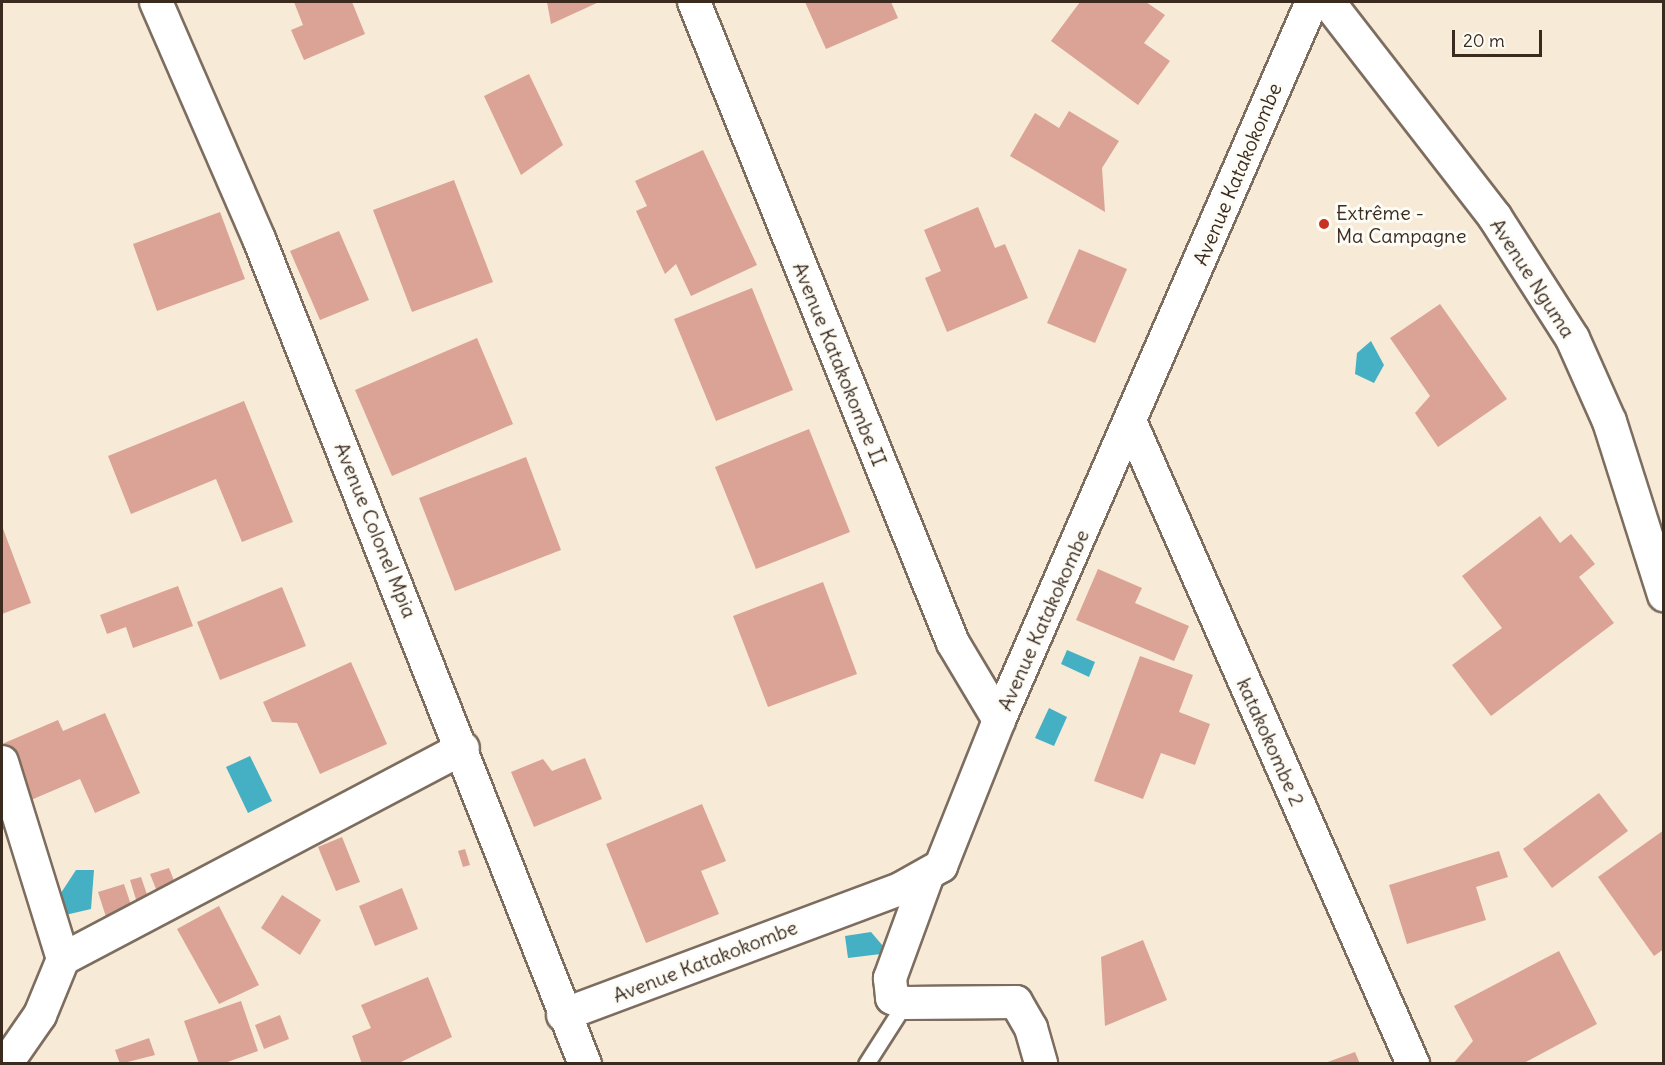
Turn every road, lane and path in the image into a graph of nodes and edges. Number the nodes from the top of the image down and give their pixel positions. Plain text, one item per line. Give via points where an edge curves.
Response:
1 (156, 2) edge
2 (694, 2) edge
3 (1312, 2) edge
4 (1328, 2) edge
5 (1130, 421) junction
6 (1664, 594) edge
7 (999, 720) junction
8 (463, 748) junction
9 (3, 770) edge
10 (927, 877) junction
11 (63, 959) junction
12 (905, 1003) junction
13 (563, 1015) junction
14 (6, 1064) edge
15 (585, 1064) edge
16 (866, 1064) edge
17 (1041, 1064) edge
18 (1413, 1064) edge

1 - 8 street, Avenue Colonel Mpia via 259,239
2 - 7 street, Avenue Katakokombe II via 953,643
3 - 5 street, Avenue Katakokombe
4 - 6 main road, Avenue Nguma via 1494,216 1572,338 1609,421
5 - 7 street, Avenue Katakokombe
5 - 18 street, katakokombe 2
7 - 10 street, Avenue Katakokombe via 951,852
8 - 11 street
8 - 13 street, Avenue Colonel Mpia
9 - 11 street
10 - 12 street via 890,978 892,998
10 - 13 street, Avenue Katakokombe
11 - 14 street via 36,1022
12 - 16 lane
12 - 17 street via 1016,1002 1031,1028
13 - 15 street, Avenue Colonel Mpia

